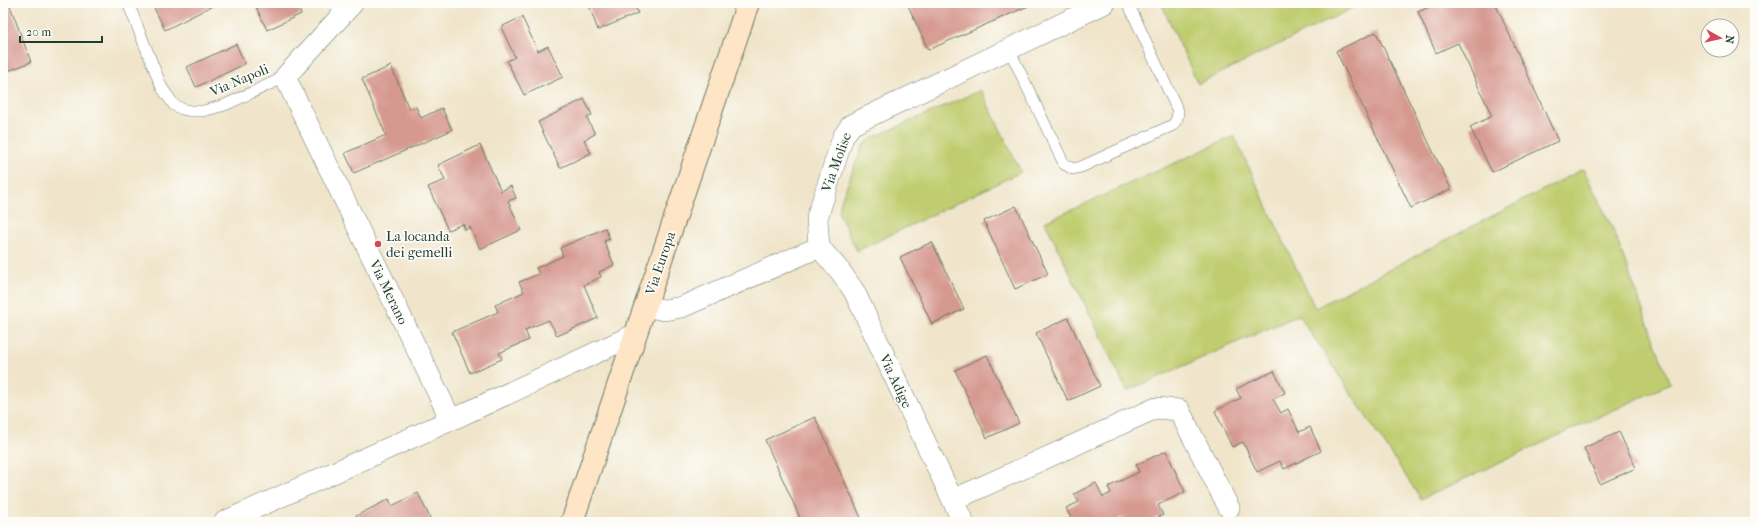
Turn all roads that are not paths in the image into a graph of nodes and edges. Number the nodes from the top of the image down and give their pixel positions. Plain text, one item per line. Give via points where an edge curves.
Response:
1 (128, 3) edge
2 (353, 3) edge
3 (748, 3) edge
4 (1105, 3) edge
5 (1128, 3) edge
6 (1008, 49) junction
7 (285, 76) junction
8 (819, 247) junction
9 (645, 306) junction
10 (636, 334) junction
11 (451, 420) junction
12 (953, 500) junction
13 (1229, 508) dead end
14 (224, 522) edge
15 (572, 522) edge
16 (963, 522) edge

1 - 7 lane, Via Napoli via 162,88 174,105 182,109 203,110 225,105
2 - 7 street
3 - 9 street, Via Europa
4 - 6 street, Via Molise
5 - 6 lane via 1178,111 1177,119 1173,125 1081,167 1073,169 1064,164
6 - 8 street, Via Molise via 851,124 843,137 817,218
7 - 11 street, Via Merano
8 - 9 street via 682,307 664,310
8 - 12 street, Via Adige via 854,291
9 - 10 street, Via Europa
10 - 11 street
10 - 15 street, Via Europa
11 - 14 street
12 - 13 street via 1156,408 1179,410
12 - 16 street, Via Adige

